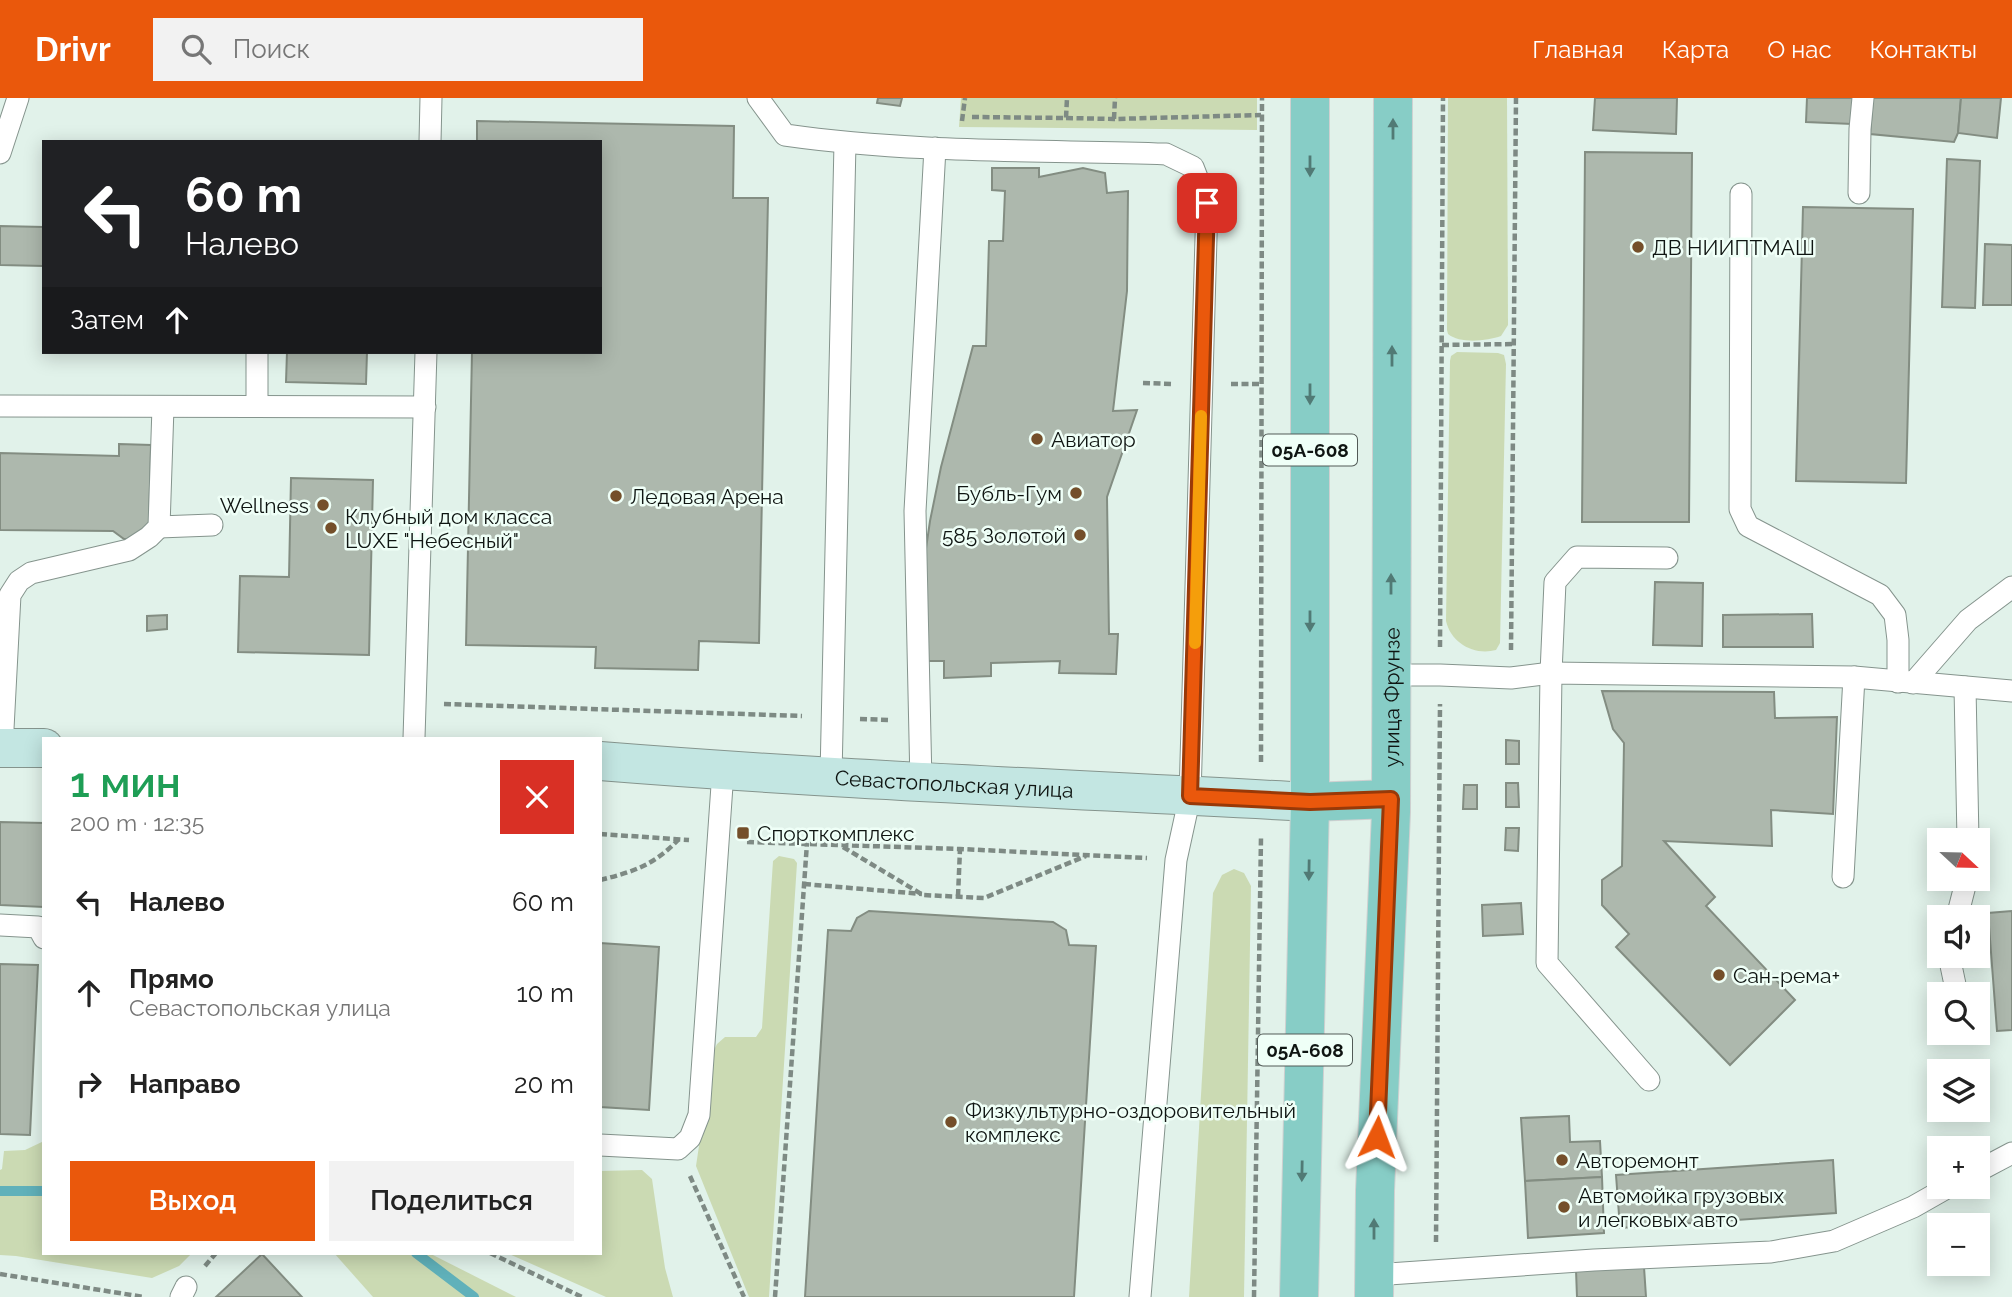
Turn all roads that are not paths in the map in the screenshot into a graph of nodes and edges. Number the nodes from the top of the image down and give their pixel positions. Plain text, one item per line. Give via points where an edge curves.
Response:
1 (18, 98) edge
2 (431, 98) edge
3 (758, 98) edge
4 (1310, 98) edge
5 (1393, 98) edge
6 (1863, 98) edge
7 (430, 140) edge
8 (845, 143) junction
9 (936, 148) junction
10 (0, 153) edge
11 (1859, 193) dead end
12 (1741, 194) dead end
13 (257, 354) edge
14 (426, 354) edge
15 (257, 406) junction
16 (0, 407) edge
17 (163, 407) junction
18 (425, 407) junction
19 (212, 525) dead end
20 (159, 527) junction
21 (1667, 558) dead end
22 (2012, 587) edge
23 (1550, 673) junction
24 (1390, 675) junction
25 (1854, 677) junction
26 (1906, 682) junction
27 (1965, 687) junction
28 (2012, 691) edge
29 (414, 737) edge
30 (1, 748) edge
31 (42, 748) edge
32 (602, 761) edge
33 (723, 771) junction
34 (831, 776) junction
35 (921, 783) junction
36 (1190, 796) junction
37 (1391, 799) junction
38 (1310, 802) junction
39 (1969, 828) edge
40 (1843, 877) dead end
41 (0, 925) edge
42 (42, 929) edge
43 (1649, 1080) dead end
44 (602, 1145) edge
45 (2012, 1153) edge
46 (1990, 1165) edge
47 (1927, 1199) edge
48 (1374, 1286) edge
49 (1140, 1297) edge
50 (1299, 1297) edge

1 - 10 lane
2 - 7 lane
3 - 8 lane via 785,135
4 -> 38 main road, 05А-608
24 -> 5 main road, улица Фрунзе / 05А-608
6 - 11 lane
8 - 9 lane
8 - 34 lane
9 - 35 lane via 915,511
9 - 36 lane via 1166,154 1193,167 1207,203
12 - 26 lane via 1740,509 1748,526 1880,595 1895,615
13 - 15 lane
14 - 18 lane
15 - 17 lane
15 - 18 lane
16 - 17 lane
17 - 20 lane
18 - 29 lane
19 - 20 lane
20 - 30 lane via 129,550 31,573 19,581 10,595
21 - 23 lane via 1577,557 1555,582
22 - 26 lane via 1968,620
23 - 24 lane via 1511,678
23 - 25 lane
23 - 43 lane via 1548,963
24 - 37 main road, улица Фрунзе / 05А-608
25 - 26 lane
25 - 40 lane
26 - 27 lane
27 - 28 lane
27 - 39 lane
30 - 31 main road
32 - 33 main road, Севастопольская улица
33 - 34 main road, Севастопольская улица
33 - 44 lane via 699,1115 690,1138 678,1149
34 - 35 main road, Севастопольская улица
35 - 36 main road, Севастопольская улица
36 - 38 main road, Севастопольская улица
36 - 49 lane via 1176,860
37 - 38 main road
48 -> 37 main road, улица Фрунзе / 05А-608
38 -> 50 main road, 05А-608
41 - 42 lane
45 - 46 lane
47 - 48 lane via 1834,1241 1771,1252 1594,1260

